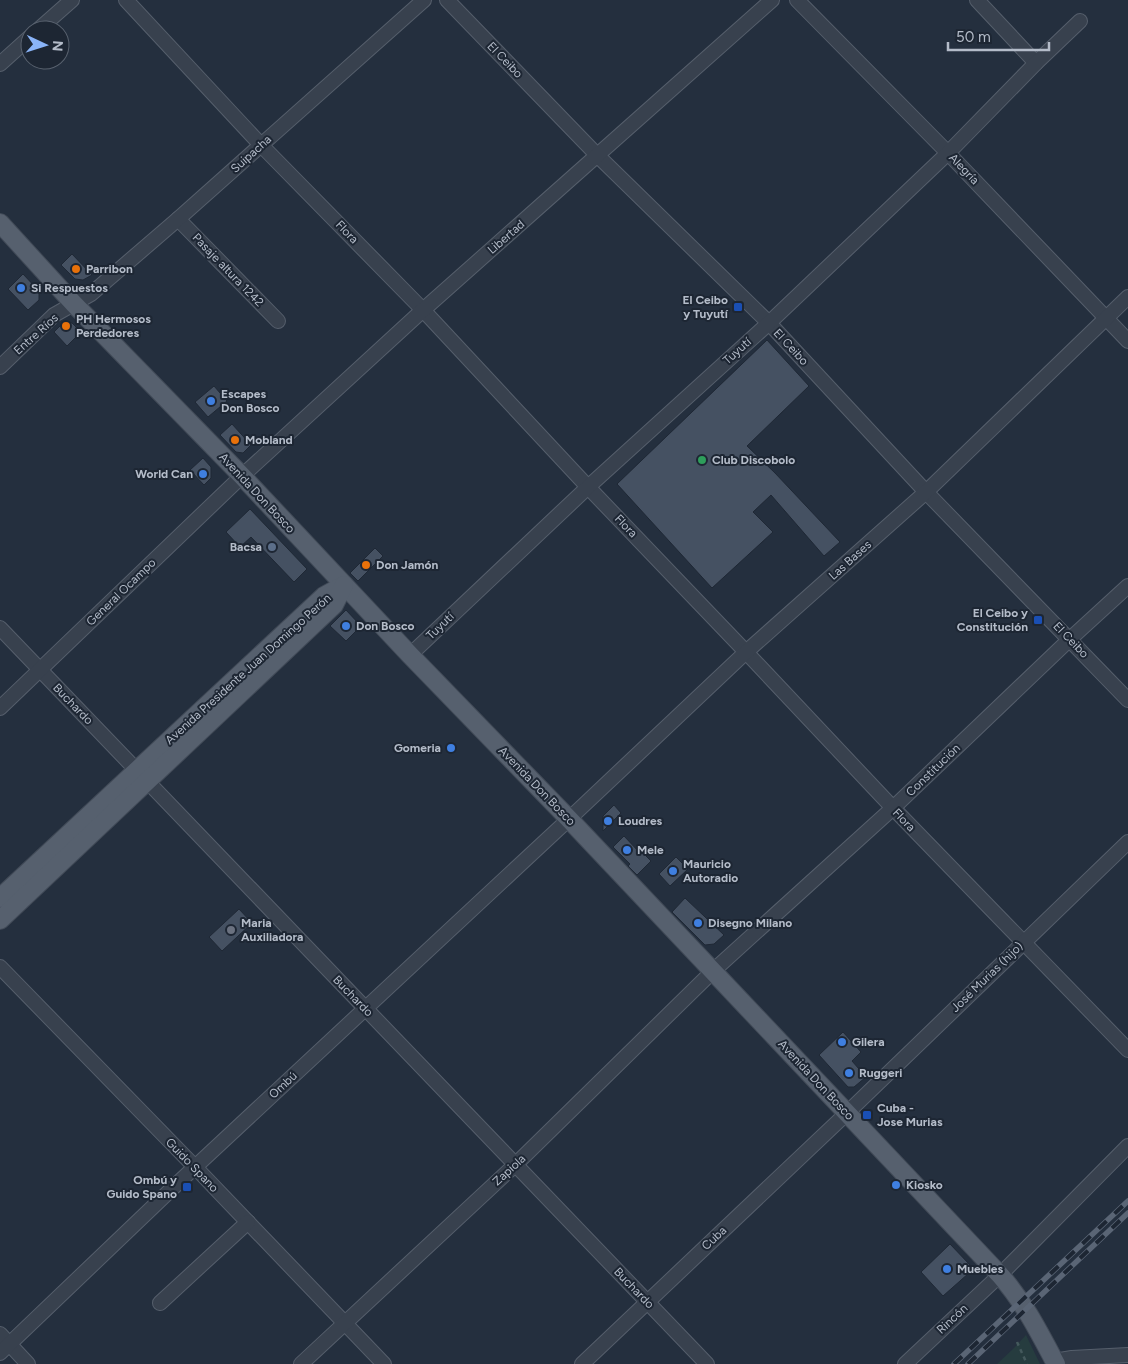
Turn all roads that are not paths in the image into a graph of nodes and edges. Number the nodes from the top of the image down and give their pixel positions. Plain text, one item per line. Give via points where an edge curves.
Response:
1 (72, 0) edge
2 (126, 0) edge
3 (424, 0) edge
4 (447, 0) edge
5 (772, 0) edge
6 (797, 0) edge
7 (977, 0) edge
8 (49, 20) edge
9 (1080, 21) dead end
10 (20, 46) edge
11 (1036, 63) junction
12 (0, 64) edge
13 (261, 144) junction
14 (948, 153) junction
15 (598, 156) junction
16 (178, 219) junction
17 (0, 222) edge
18 (1128, 297) edge
19 (74, 304) junction
20 (423, 310) junction
21 (1106, 318) junction
22 (278, 321) dead end
23 (769, 323) junction
24 (1128, 341) edge
25 (0, 367) edge
26 (242, 476) junction
27 (588, 487) junction
28 (926, 492) junction
29 (344, 585) junction
30 (1128, 586) edge
31 (0, 628) edge
32 (1070, 639) junction
33 (746, 652) junction
34 (410, 655) junction
35 (40, 670) junction
36 (1128, 700) edge
37 (0, 708) edge
38 (142, 776) junction
39 (893, 808) junction
40 (569, 819) junction
41 (1128, 842) edge
42 (0, 898) edge
43 (0, 920) edge
44 (1022, 943) junction
45 (0, 966) edge
46 (713, 971) junction
47 (365, 1009) junction
48 (1128, 1050) edge
49 (847, 1113) junction
50 (1128, 1146) edge
51 (516, 1164) junction
52 (195, 1167) junction
53 (248, 1222) junction
54 (1000, 1275) junction
55 (160, 1302) dead end
56 (648, 1302) junction
57 (344, 1323) junction
58 (3, 1344) edge
59 (1128, 1355) edge
60 (1055, 1362) edge
61 (28, 1364) edge
62 (301, 1364) edge
63 (384, 1364) edge
64 (582, 1364) edge
65 (707, 1364) edge
66 (905, 1364) edge

1 - 8 street
2 - 13 street, Flora
3 - 13 street, Suipacha
4 - 15 street, El Ceibo
5 - 15 street, Libertad
6 - 14 street, Alegría
7 - 11 street
9 - 11 street, Tuyutí
10 - 12 street
11 - 14 street, Tuyutí
13 - 16 street, Suipacha
13 - 20 street, Flora
14 - 21 street, Alegría
14 - 23 street, Tuyutí
15 - 20 street, Libertad
15 - 23 street, El Ceibo
16 - 19 street, Suipacha via 92,294
16 - 22 street, Pasaje altura 1242
17 - 19 main road, Avenida Don Bosco
18 - 21 street, Las Bases
19 - 25 street, Entre Ríos via 54,315
19 - 26 main road, Avenida Don Bosco
20 - 26 street, Libertad
20 - 27 street, Flora
21 - 24 street, Alegría
21 - 28 street, Las Bases
23 - 27 street, Tuyutí
23 - 28 street, El Ceibo
26 - 29 main road, Avenida Don Bosco
26 - 35 street, General Ocampo
27 - 33 street, Flora
27 - 34 street, Tuyutí
28 - 32 street, El Ceibo
28 - 33 street, Las Bases
29 - 34 main road, Avenida Don Bosco
29 - 38 main road, Avenida Presidente Juan Domingo Perón via 324,596
30 - 32 street, Constitución
31 - 35 street, Buchardo
32 - 36 street, El Ceibo
32 - 39 street, Constitución
33 - 39 street, Flora
33 - 40 street, Las Bases
34 - 40 main road, Avenida Don Bosco
35 - 37 street, General Ocampo
35 - 38 street, Buchardo
38 - 42 main road, Avenida Presidente Juan Domingo Perón
38 - 43 main road, Avenida Presidente Juan Domingo Perón
38 - 47 street, Buchardo
39 - 44 street, Flora
39 - 46 street, Constitución
40 - 46 main road, Avenida Don Bosco
40 - 47 street, Ombú
41 - 44 street, José Murias (hijo)
44 - 48 street, Flora
44 - 49 street, José Murias (hijo)
45 - 52 street, Guido Spano
46 - 49 main road, Avenida Don Bosco
46 - 51 street, Zapiola
47 - 51 street, Buchardo
47 - 52 street, Ombú
49 - 54 main road, Avenida Don Bosco
49 - 56 street, Cuba
50 - 54 street, Rincón
51 - 56 street, Buchardo
51 - 57 street, Zapiola
52 - 53 street, Guido Spano
52 - 58 street, Ombú
53 - 55 street
53 - 57 street, Guido Spano
54 - 60 main road, Avenida Don Bosco via 1026,1309
54 - 66 street, Rincón
56 - 64 street, Cuba
56 - 65 street, Buchardo
57 - 62 street, Zapiola
57 - 63 street, Guido Spano
58 - 61 street
59 - 60 street

